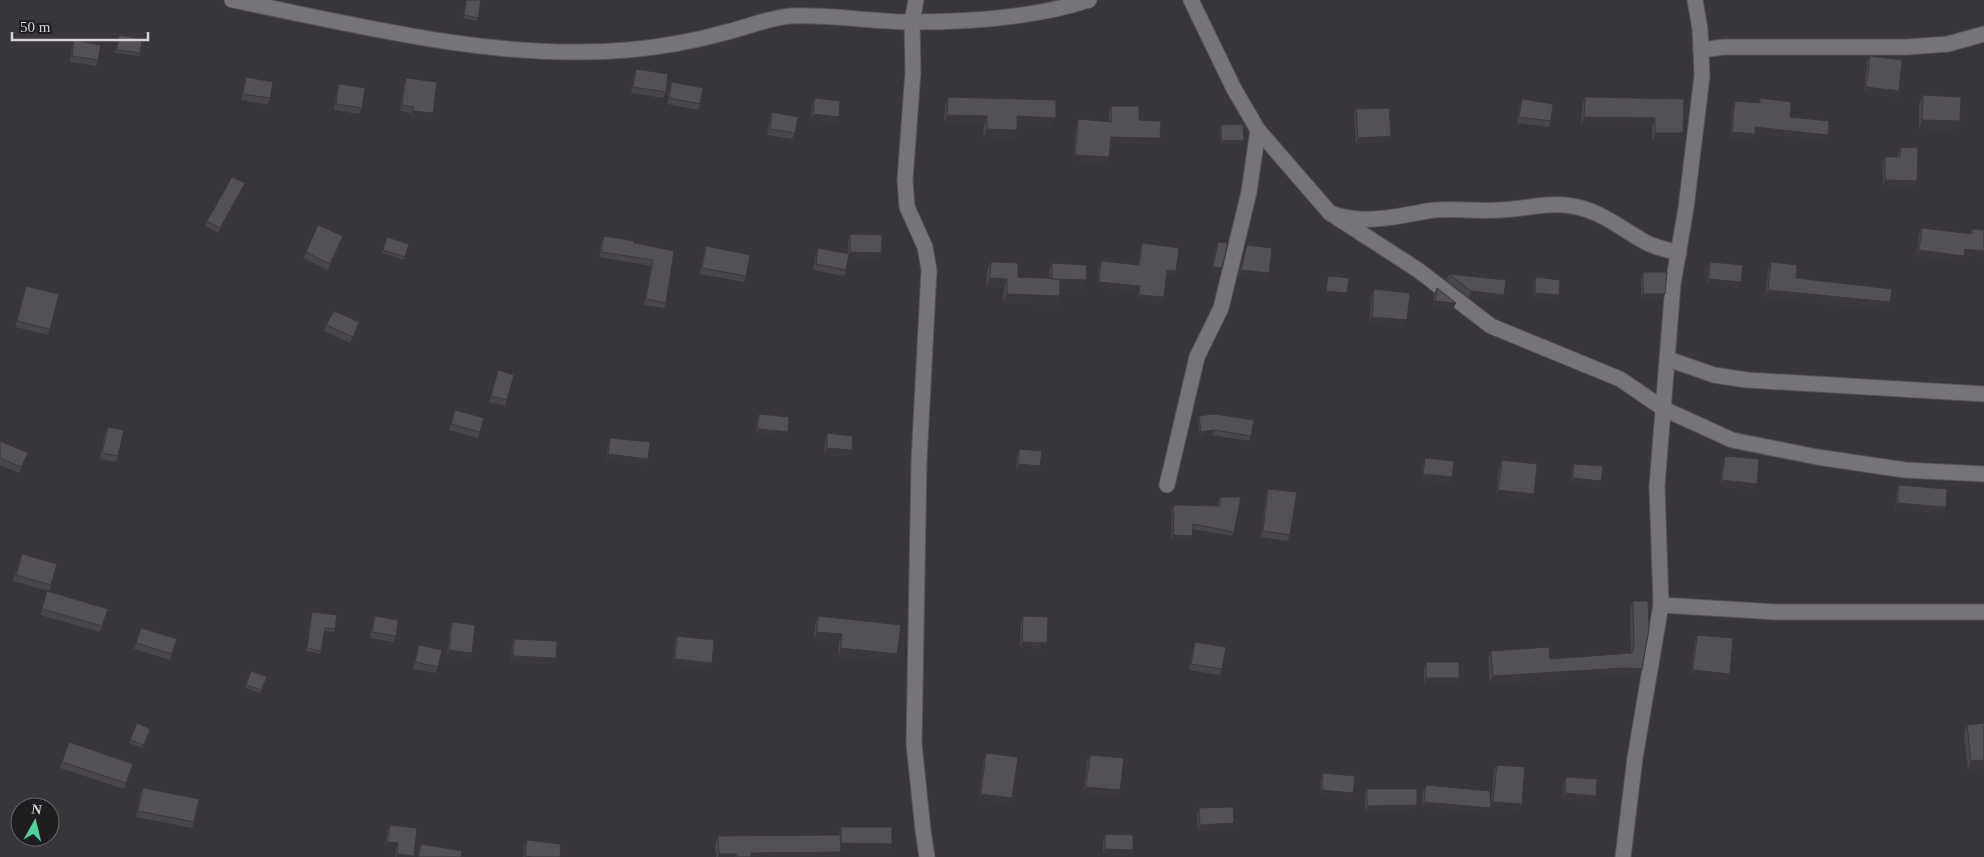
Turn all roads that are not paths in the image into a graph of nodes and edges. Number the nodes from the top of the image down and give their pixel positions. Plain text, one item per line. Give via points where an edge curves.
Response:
1 (232, 0) edge
2 (916, 0) edge
3 (1089, 0) edge
4 (1189, 0) edge
5 (1695, 0) edge
6 (912, 22) junction
7 (1984, 34) edge
8 (1701, 50) junction
9 (1258, 130) junction
10 (1330, 213) junction
11 (1679, 254) junction
12 (1668, 359) junction
13 (1984, 394) edge
14 (1664, 409) junction
15 (1984, 474) edge
16 (1167, 485) dead end
17 (1661, 606) junction
18 (1984, 612) edge
19 (928, 857) edge
20 (1623, 857) edge

1 - 6 street via 392,34 468,46 563,51 628,50 701,39 790,16
2 - 6 street
3 - 6 street via 1066,8 997,18
4 - 9 street
5 - 8 street
6 - 19 street via 907,207 925,247 929,270 919,461 914,744 922,830
7 - 8 street via 1948,44 1907,47 1724,47
8 - 11 street via 1702,76
9 - 10 street
9 - 16 street via 1249,192 1221,308 1197,357
10 - 11 street via 1366,220 1429,211 1572,206 1594,212 1648,244
10 - 14 street via 1418,270 1491,326 1620,379
11 - 12 street via 1673,284
12 - 13 street via 1714,375 1747,380
12 - 14 street
14 - 15 street via 1732,440 1905,470
14 - 17 street via 1657,486
17 - 18 street via 1776,612
17 - 20 street via 1635,758

